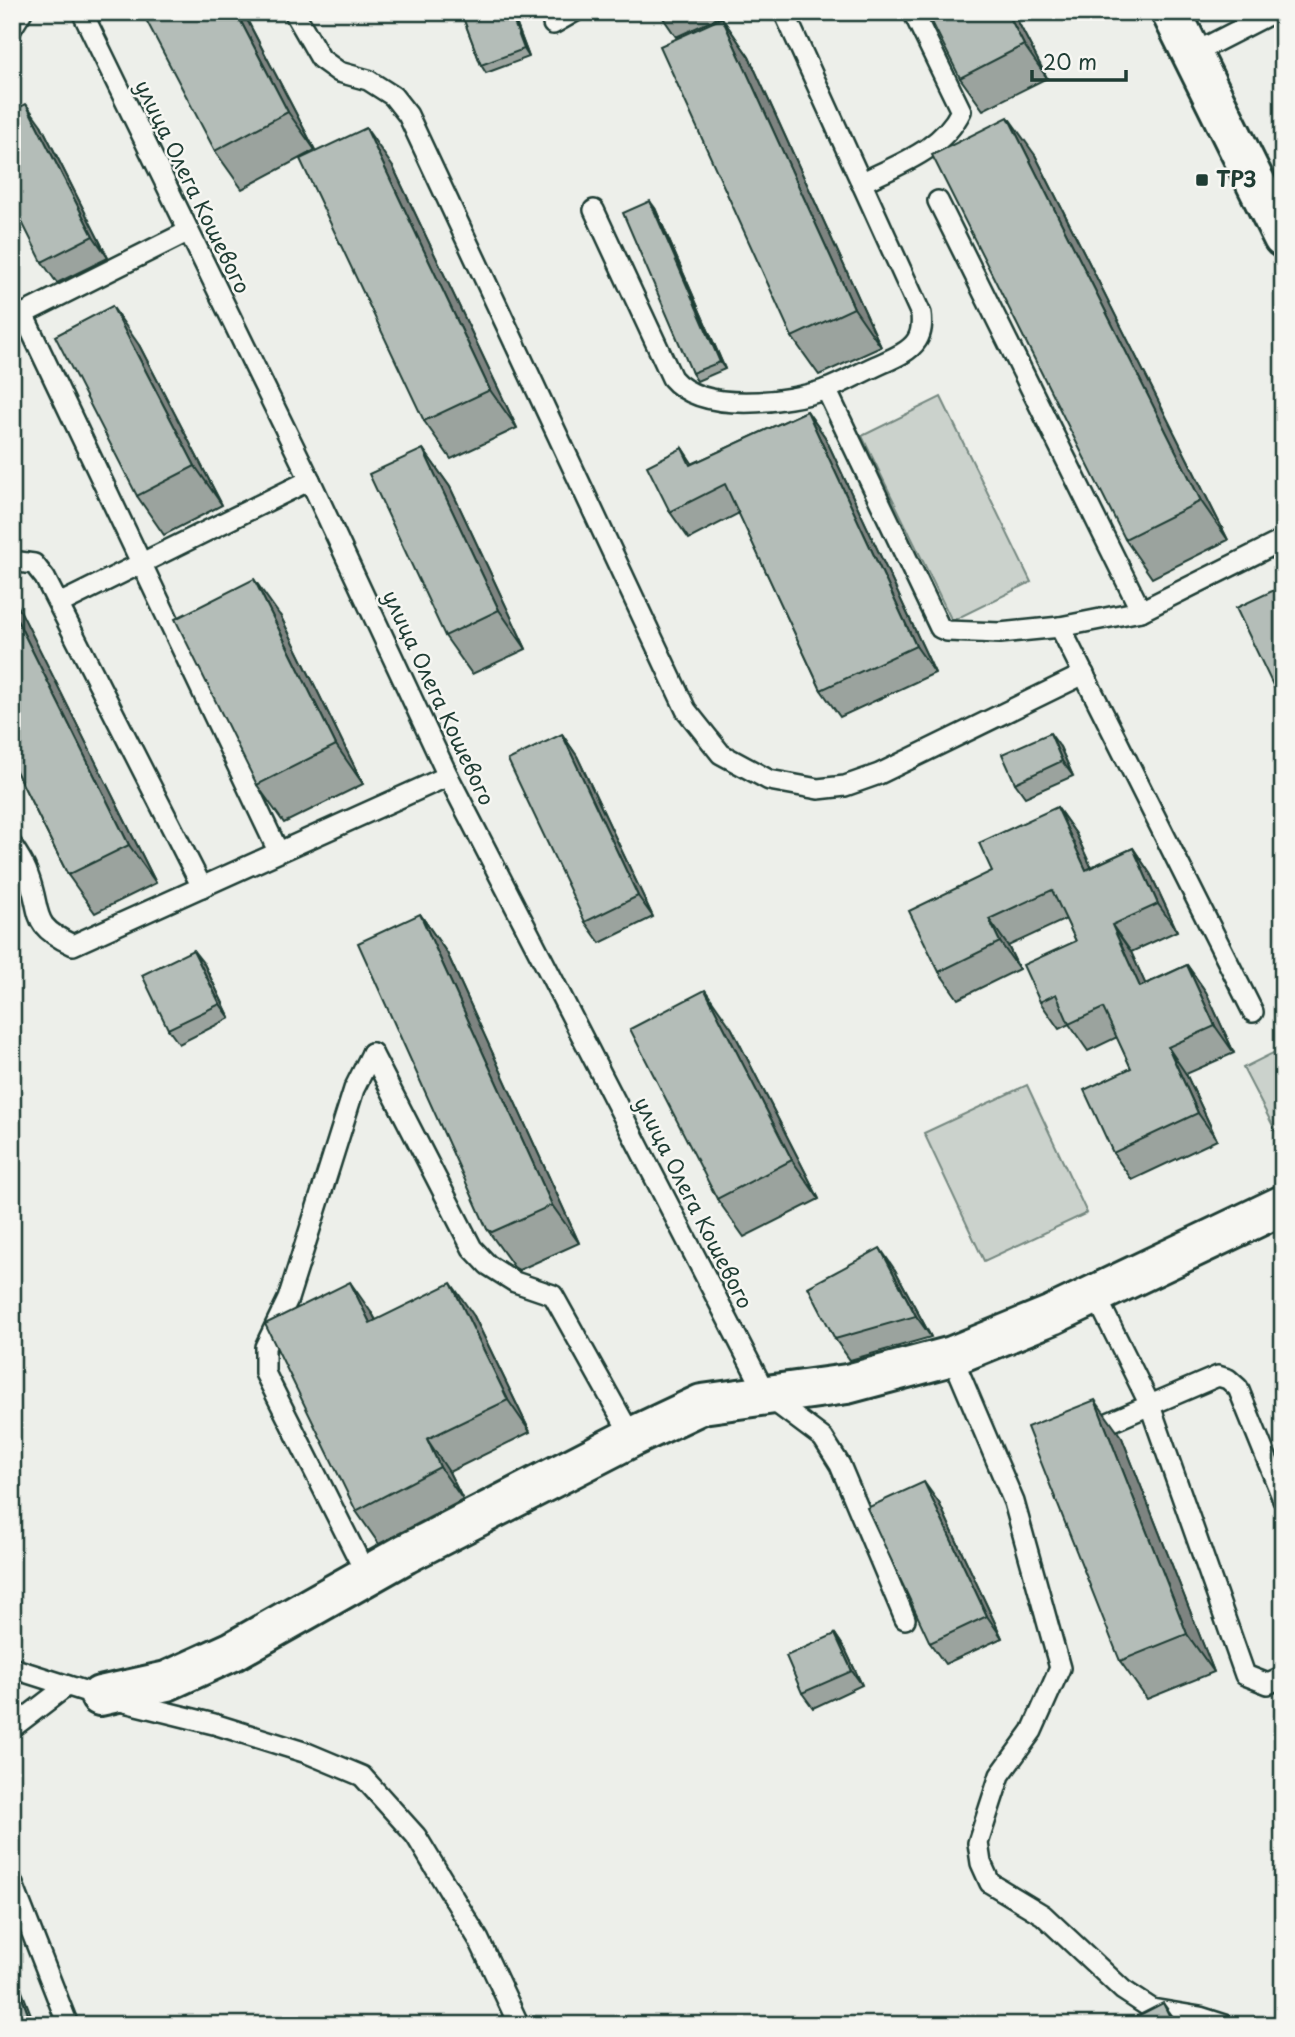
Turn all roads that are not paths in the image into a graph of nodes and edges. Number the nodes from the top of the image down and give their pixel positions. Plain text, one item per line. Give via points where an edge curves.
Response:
1 (22, 12) edge
2 (82, 12) edge
3 (294, 12) edge
4 (574, 12) edge
5 (784, 12) edge
6 (913, 12) edge
7 (1171, 12) edge
8 (1274, 12) edge
9 (552, 24) dead end
10 (12, 28) edge
11 (1192, 54) junction
12 (861, 183) junction
13 (939, 201) edge
14 (594, 210) dead end
15 (187, 232) junction
16 (1283, 238) edge
17 (18, 317) edge
18 (826, 389) junction
19 (310, 480) junction
20 (1283, 540) edge
21 (12, 561) edge
22 (141, 564) junction
23 (59, 604) junction
24 (1141, 611) junction
25 (1060, 627) junction
26 (1084, 674) junction
27 (448, 776) junction
28 (12, 845) edge
29 (278, 851) junction
30 (202, 887) junction
31 (1253, 1013) dead end
32 (1283, 1205) edge
33 (1095, 1294) junction
34 (952, 1356) junction
35 (767, 1396) junction
36 (1149, 1403) junction
37 (632, 1437) junction
38 (1074, 1438) edge
39 (1283, 1499) edge
40 (367, 1576) junction
41 (905, 1619) edge
42 (12, 1668) edge
43 (1283, 1677) edge
44 (83, 1691) junction
45 (12, 1728) edge
46 (12, 1882) edge
47 (1152, 2009) junction
48 (68, 2025) edge
49 (519, 2025) edge
50 (1136, 2025) edge
51 (1225, 2025) edge

1 - 10 lane
2 - 15 lane, улица Олега Кошевого
3 - 26 lane via 321,59 393,96 408,114 686,710 721,754 769,780 818,789 845,786 879,774
4 - 9 lane
5 - 12 lane
6 - 12 lane via 961,111 952,130 932,147
7 - 11 street
8 - 11 lane
11 - 16 street
12 - 18 lane via 921,314 922,328 916,342 904,352
13 - 24 lane
14 - 18 lane via 680,388 733,404
15 - 17 lane
15 - 19 lane, улица Олега Кошевого
17 - 22 lane
18 - 25 lane via 940,628 1000,633
19 - 22 lane
19 - 27 lane, улица Олега Кошевого
20 - 24 lane
21 - 23 lane via 34,564
22 - 23 lane
22 - 29 lane
23 - 30 lane
24 - 25 lane
25 - 26 lane
26 - 31 lane
27 - 29 lane
27 - 35 lane, улица Олега Кошевого
28 - 30 lane via 28,874 38,919 50,934 73,945
29 - 30 lane
32 - 33 street
33 - 34 street
33 - 36 lane
34 - 35 street via 847,1384
34 - 47 lane via 1014,1502 1060,1668 1032,1731 1000,1775 978,1843 981,1863 990,1883 1043,1915 1123,1990
35 - 37 street via 702,1405
35 - 41 lane via 823,1438
36 - 38 lane
36 - 39 lane via 1218,1376 1228,1379 1238,1388
36 - 43 lane via 1245,1675 1268,1684
37 - 40 street
37 - 40 lane via 553,1295 514,1282 472,1248 372,1053 354,1089 288,1299 265,1346 265,1373
40 - 44 street via 233,1651 167,1681
42 - 44 lane
44 - 45 lane
44 - 49 lane via 214,1724 362,1776 416,1836 479,1940
46 - 48 lane
47 - 50 lane
47 - 51 lane

